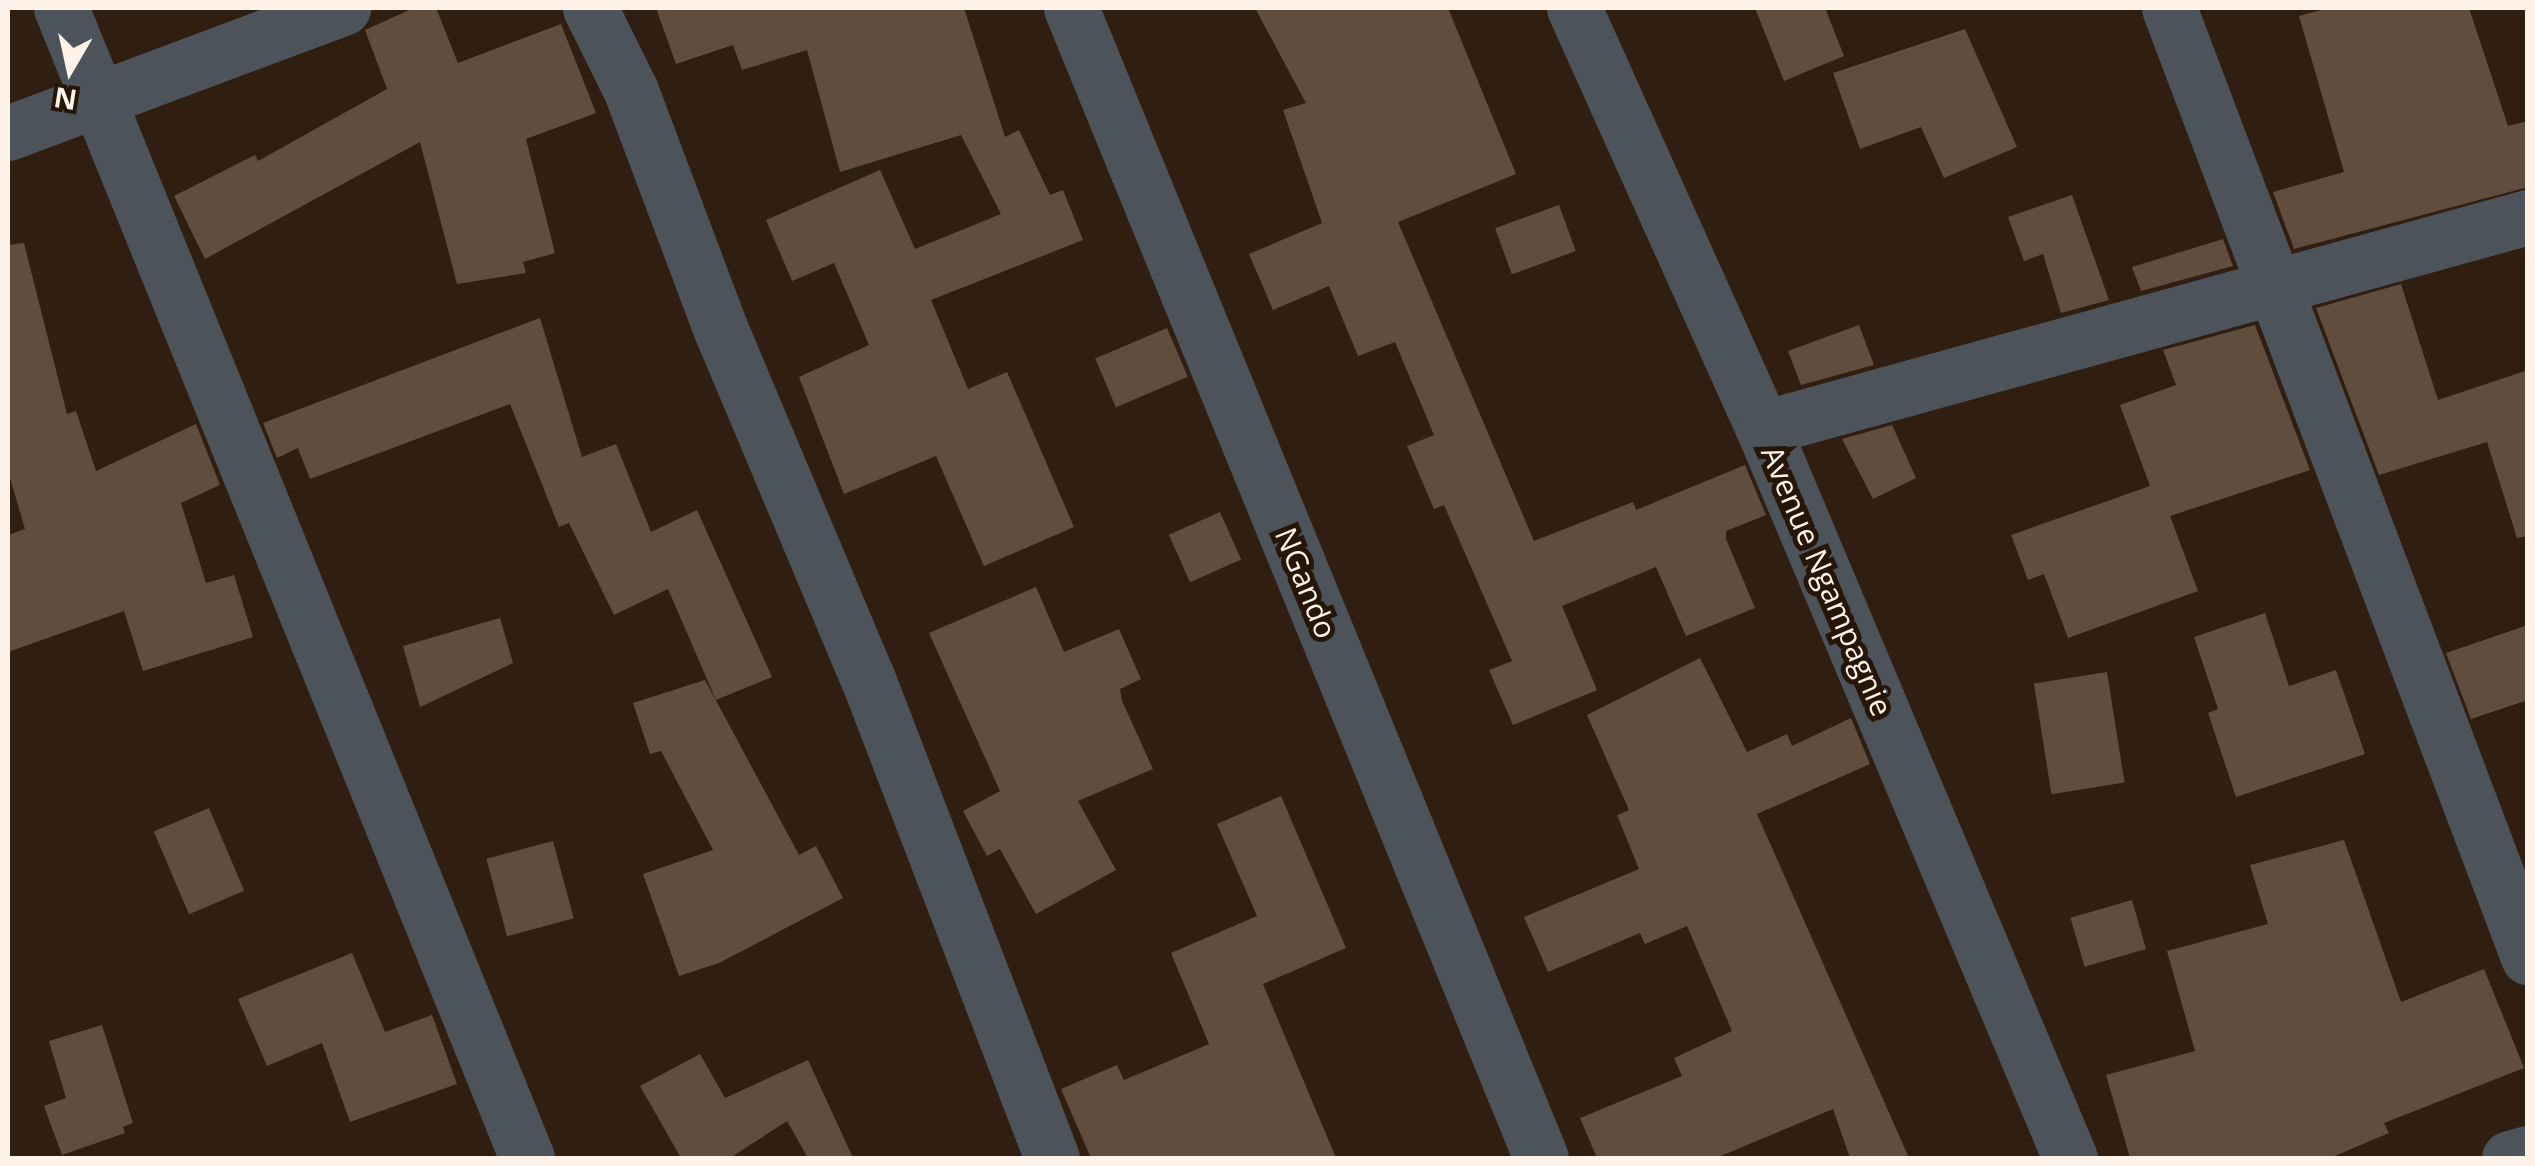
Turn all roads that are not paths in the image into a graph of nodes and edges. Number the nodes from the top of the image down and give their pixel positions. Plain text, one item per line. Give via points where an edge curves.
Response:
1 (61, 8) edge
2 (342, 8) edge
3 (590, 8) edge
4 (1071, 8) edge
5 (1574, 8) edge
6 (2169, 8) edge
7 (100, 99) junction
8 (8, 133) edge
9 (2528, 217) edge
10 (2272, 286) junction
11 (1763, 428) junction
12 (2528, 956) edge
13 (2528, 1153) edge
14 (526, 1158) edge
15 (1052, 1158) edge
16 (1542, 1158) edge
17 (2070, 1158) edge
18 (2509, 1158) edge

1 - 7 street
2 - 7 street
3 - 15 street via 630,91 721,330 868,679
4 - 16 street, NGando
5 - 11 street, Avenue Ngampagnie
6 - 10 street
7 - 8 street
7 - 14 street
9 - 10 street
10 - 11 street
10 - 12 street
11 - 17 street, Avenue Ngampagnie
13 - 18 street

